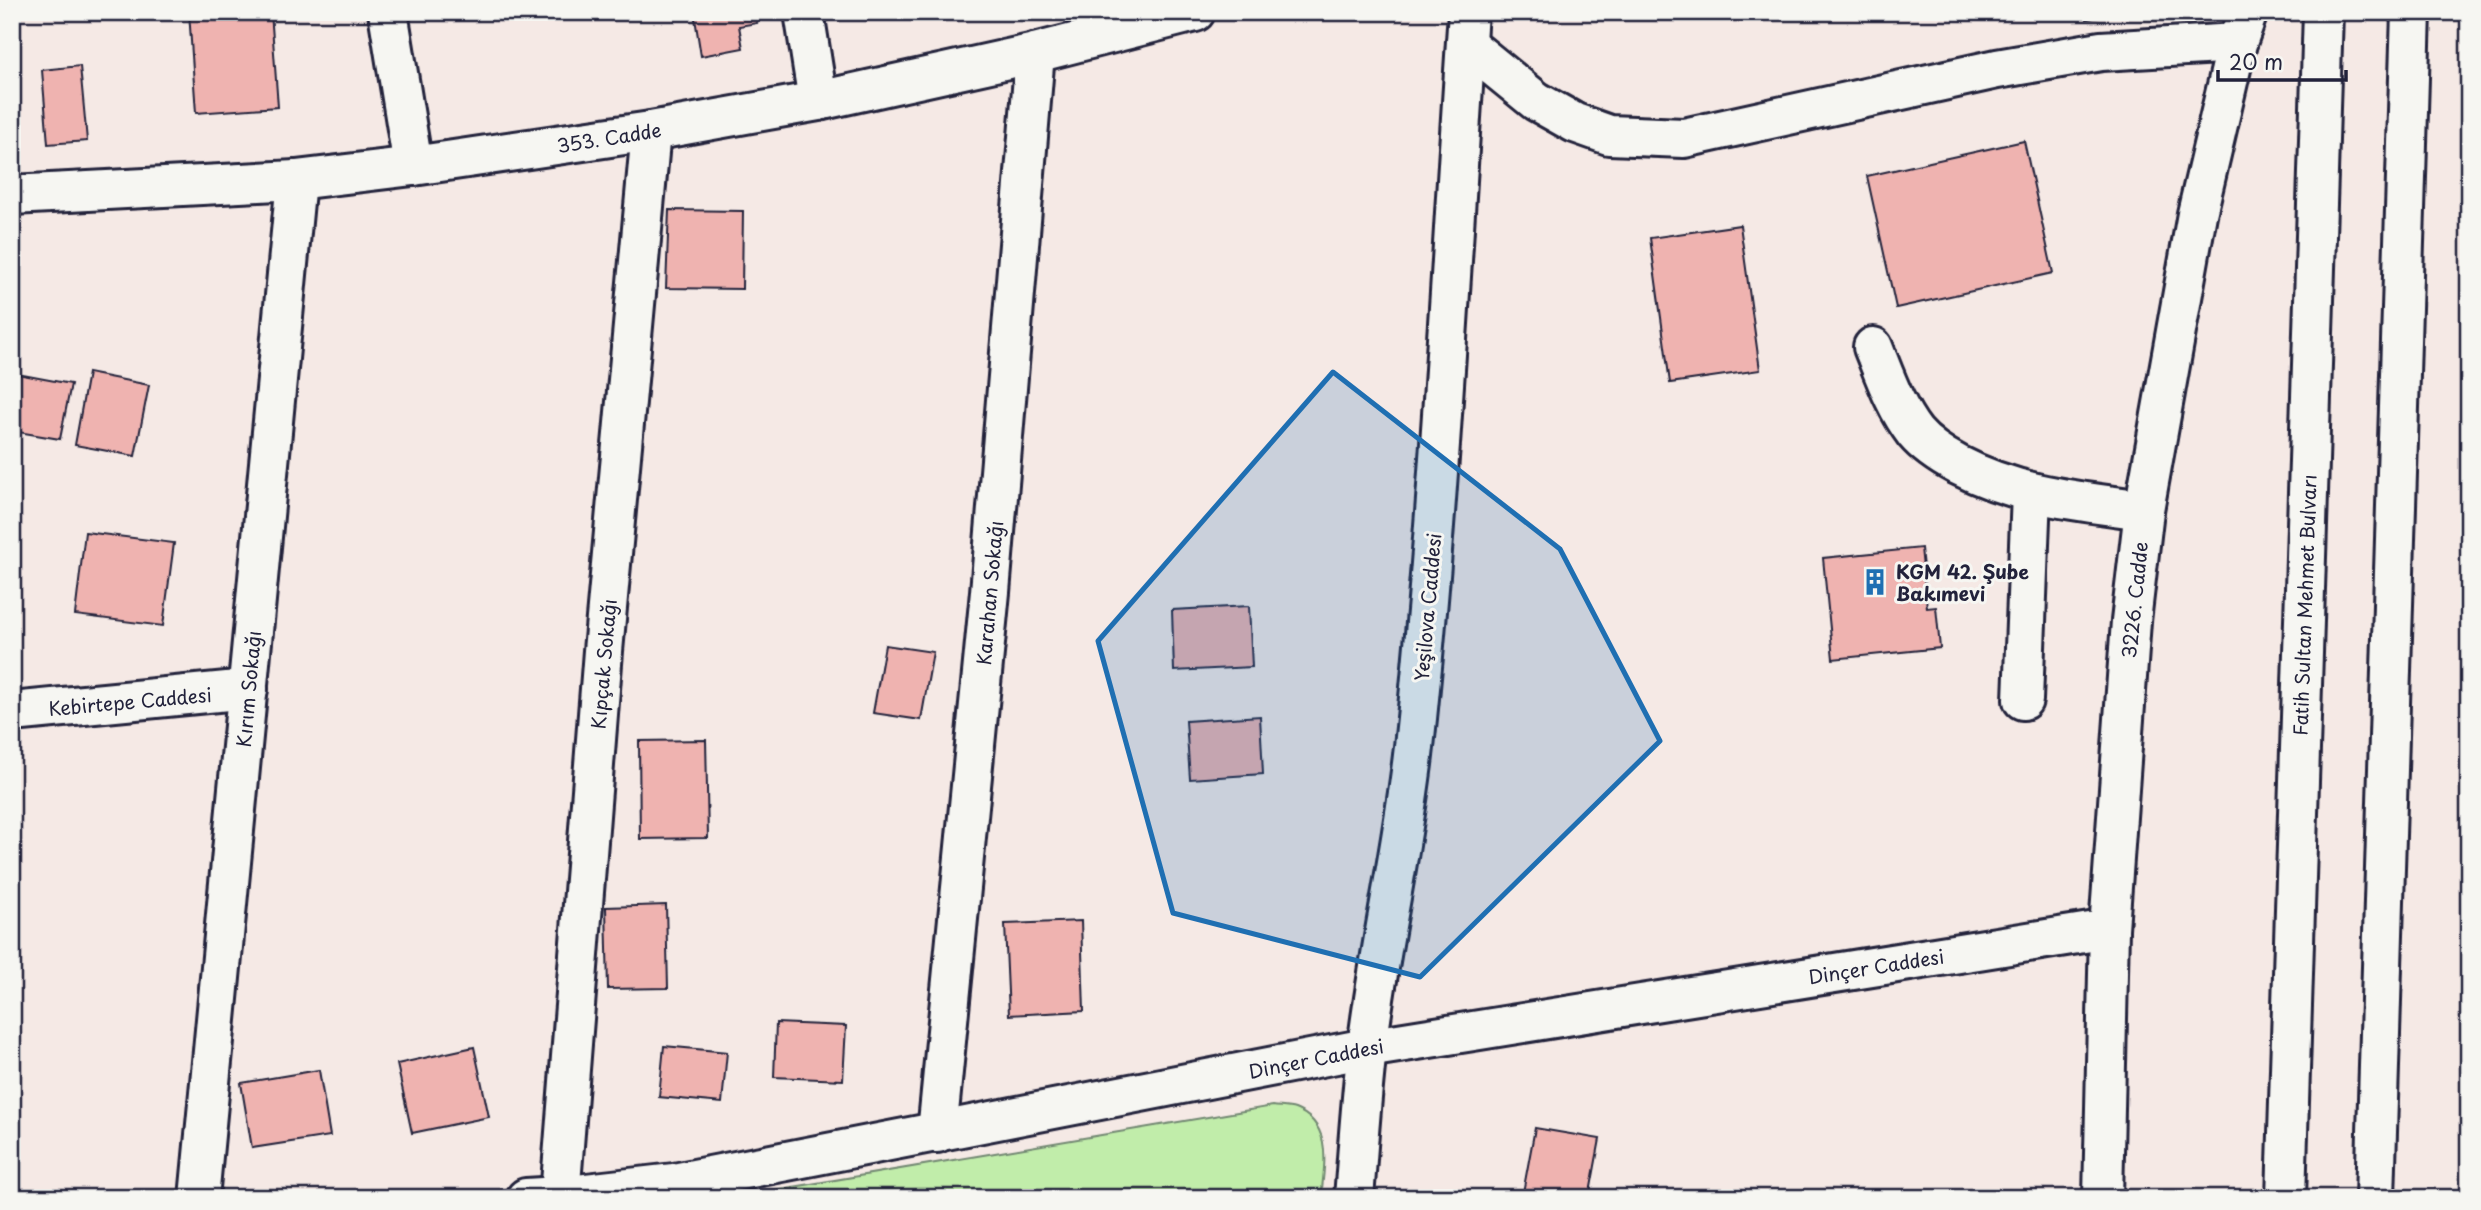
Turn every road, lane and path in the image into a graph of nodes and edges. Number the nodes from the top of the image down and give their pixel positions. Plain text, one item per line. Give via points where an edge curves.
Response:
1 (388, 12) edge
2 (804, 12) edge
3 (1195, 12) edge
4 (2323, 12) edge
5 (2411, 12) edge
6 (1467, 28) edge
7 (2243, 28) edge
8 (1035, 53) junction
9 (818, 101) junction
10 (651, 131) junction
11 (414, 166) junction
12 (296, 180) junction
13 (12, 195) edge
14 (1873, 347) dead end
15 (2031, 493) junction
16 (2144, 510) junction
17 (248, 689) junction
18 (2023, 700) dead end
19 (12, 712) edge
20 (2109, 929) junction
21 (1367, 1048) junction
22 (937, 1133) junction
23 (674, 1190) edge
24 (543, 1197) edge
25 (199, 1198) edge
26 (1354, 1198) edge
27 (2103, 1198) edge
28 (2286, 1198) edge
29 (2375, 1198) edge

1 - 11 main road
2 - 9 main road
3 - 8 main road, 353. Cadde
4 - 28 main road, Fatih Sultan Mehmet Bulvarı
5 - 29 main road
6 - 7 main road via 1535,101 1574,122 1609,135 1684,138 1997,69
6 - 21 main road, Yeşilova Caddesi via 1419,697
7 - 16 main road, 3226. Cadde via 2197,214
8 - 9 main road, 353. Cadde
8 - 22 main road, Karahan Sokağı via 990,592
9 - 10 main road, 353. Cadde
10 - 11 main road, 353. Cadde
10 - 24 main road, Kıpçak Sokağı via 603,651
11 - 12 main road, 353. Cadde
12 - 13 main road, 353. Cadde
12 - 17 main road, Kırım Sokağı
14 - 15 main road via 1897,407 1917,436 1986,480
15 - 16 main road
15 - 18 main road
16 - 20 main road, 3226. Cadde via 2131,621
17 - 19 main road, Kebirtepe Caddesi
17 - 25 main road, Kırım Sokağı
20 - 21 main road, Dinçer Caddesi
20 - 27 main road, 3226. Cadde
21 - 22 main road, Dinçer Caddesi
21 - 26 main road, Yeşilova Caddesi
22 - 23 main road, Dinçer Caddesi
23 - 24 main road, Dinçer Caddesi

